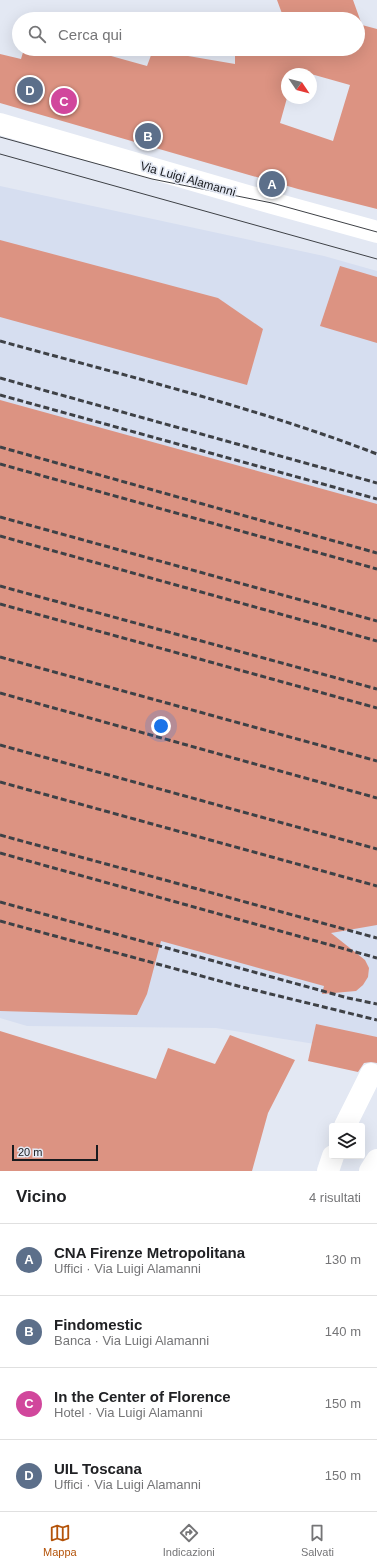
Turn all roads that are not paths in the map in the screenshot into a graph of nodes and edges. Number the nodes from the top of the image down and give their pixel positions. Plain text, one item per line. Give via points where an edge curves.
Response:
1 (0, 124) edge
2 (377, 232) edge
3 (371, 1074) dead end
4 (346, 1123) edge
5 (332, 1159) edge
6 (377, 1160) edge
7 (328, 1171) edge
8 (370, 1171) edge

1 - 2 street, Via Luigi Alamanni
3 - 4 street
5 - 7 street
6 - 8 street

